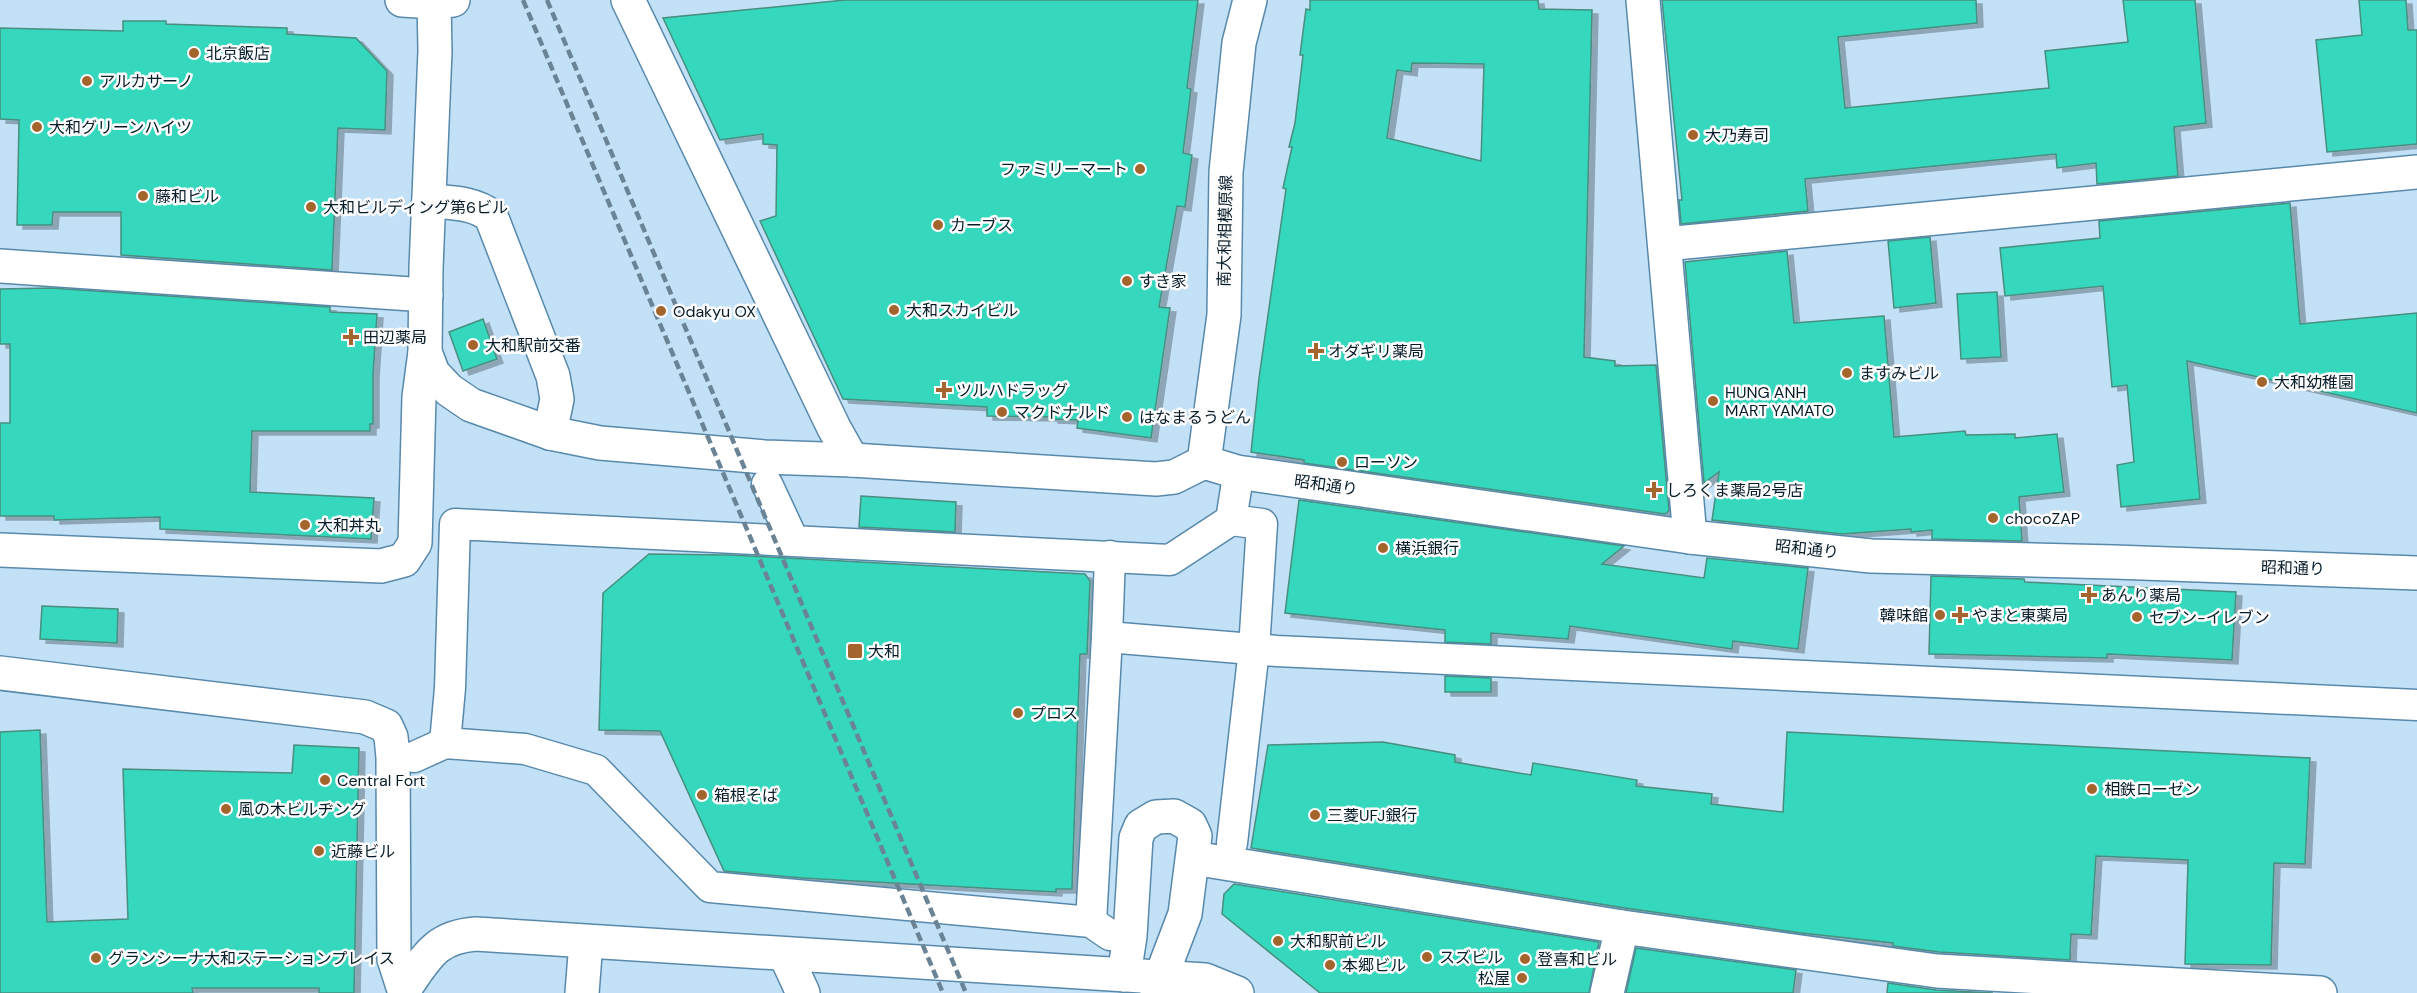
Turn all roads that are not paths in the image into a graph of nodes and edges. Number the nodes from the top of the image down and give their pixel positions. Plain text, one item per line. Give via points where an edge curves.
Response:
1 (627, 0) edge
2 (1250, 0) edge
3 (1643, 0) edge
4 (431, 1) edge
5 (2417, 172) edge
6 (429, 201) junction
7 (1665, 244) junction
8 (0, 266) edge
9 (426, 295) junction
10 (425, 352) junction
11 (550, 433) junction
12 (852, 460) junction
13 (1204, 462) junction
14 (767, 484) dead end
15 (1236, 489) dead end
16 (1231, 520) junction
17 (1690, 537) junction
18 (793, 540) junction
19 (0, 550) edge
20 (1110, 556) junction
21 (2417, 573) edge
22 (1107, 637) junction
23 (1254, 649) junction
24 (0, 673) edge
25 (2417, 705) edge
26 (445, 743) junction
27 (414, 757) dead end
28 (1232, 843) dead end
29 (1193, 858) junction
30 (1622, 927) junction
31 (586, 942) junction
32 (785, 954) junction
33 (1124, 975) junction
34 (1159, 985) edge
35 (2075, 987) edge
36 (405, 991) edge
37 (582, 993) edge
38 (803, 993) edge
39 (1237, 993) edge
40 (1607, 993) edge
41 (2320, 993) edge

1 - 12 street
2 - 13 street, 南大和相模原線 via 1239,43 1226,172 1224,315
3 - 7 street
4 - 6 street via 435,51
5 - 7 street
6 - 9 street
6 - 11 street via 469,204 491,216 553,376 557,399
7 - 17 street
8 - 9 street
9 - 10 street
10 - 11 street via 432,373 471,405
10 - 19 street via 419,397 415,543 404,560 381,566
11 - 12 street via 600,443
12 - 13 street via 1156,479 1173,477
13 - 17 street, 昭和通り via 1238,472
14 - 18 street
15 - 16 street
16 - 20 street via 1170,560
16 - 23 street via 1262,524
17 - 21 street, 昭和通り via 1871,556
18 - 20 street
18 - 26 street via 455,524
20 - 22 street
22 - 23 street
22 - 26 street via 1100,929 710,886 596,770 525,749
23 - 25 street
23 - 28 street
24 - 36 street via 365,717 386,726 393,757 394,958
26 - 27 street
29 - 30 street
29 - 33 street via 1195,836 1190,825 1173,816 1156,817 1141,826 1136,838
29 - 34 street via 1185,914
30 - 35 street
30 - 40 street
31 - 32 street
31 - 36 street via 459,935 432,950
31 - 37 street
32 - 33 street
32 - 38 street
33 - 34 street
34 - 39 street via 1205,980
35 - 41 street

